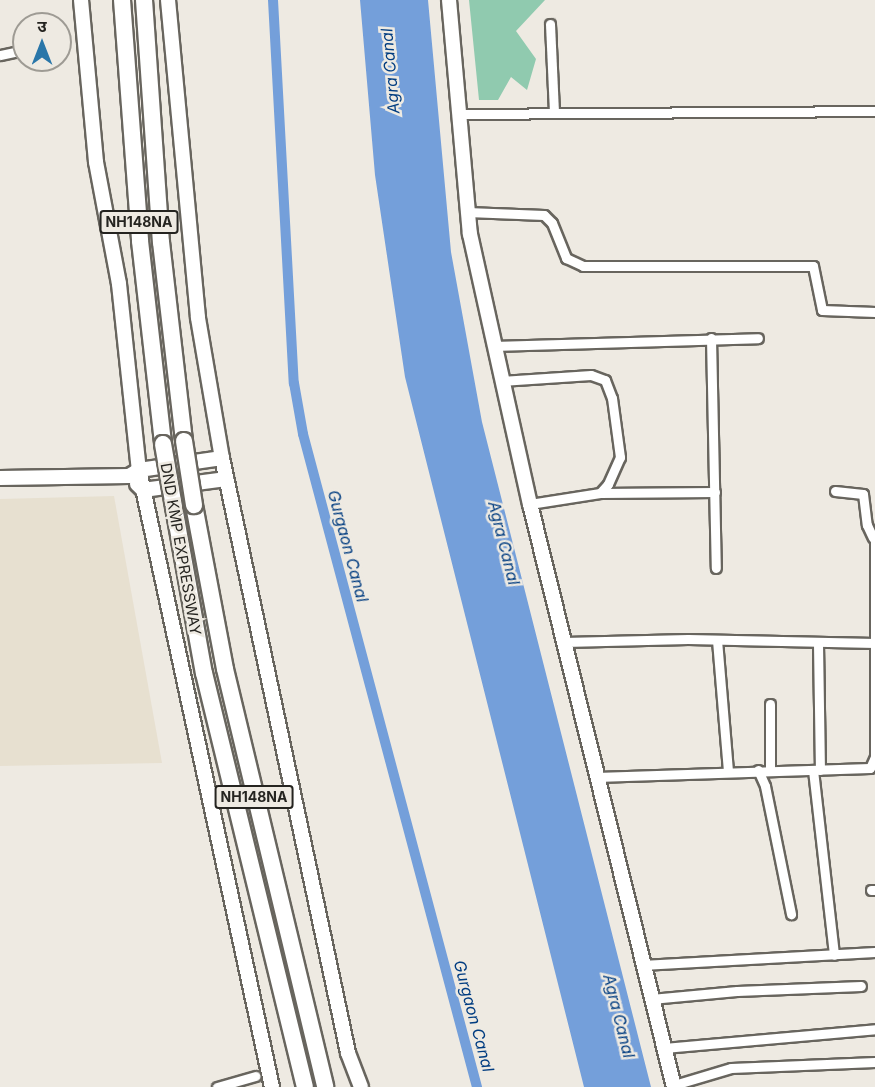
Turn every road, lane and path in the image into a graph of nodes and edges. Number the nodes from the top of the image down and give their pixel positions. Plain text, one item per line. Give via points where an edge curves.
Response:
1 (81, 0) edge
2 (122, 0) edge
3 (144, 0) edge
4 (168, 0) edge
5 (449, 0) edge
6 (550, 24) dead end
7 (875, 111) edge
8 (554, 112) junction
9 (458, 114) junction
10 (467, 212) junction
11 (875, 312) edge
12 (711, 338) junction
13 (758, 338) dead end
14 (493, 346) junction
15 (501, 381) junction
16 (222, 458) junction
17 (134, 473) junction
18 (0, 478) edge
19 (226, 479) junction
20 (142, 490) junction
21 (835, 490) dead end
22 (715, 492) junction
23 (600, 493) junction
24 (530, 504) junction
25 (874, 537) edge
26 (716, 568) dead end
27 (717, 640) junction
28 (564, 642) junction
29 (874, 643) edge
30 (818, 644) junction
31 (770, 704) dead end
32 (875, 725) edge
33 (770, 769) junction
34 (758, 770) junction
35 (817, 770) junction
36 (728, 771) junction
37 (596, 777) junction
38 (791, 914) dead end
39 (875, 952) edge
40 (834, 955) junction
41 (642, 965) junction
42 (861, 986) dead end
43 (651, 999) junction
44 (875, 1029) edge
45 (664, 1048) junction
46 (875, 1062) edge
47 (255, 1077) dead end
48 (674, 1086) edge
49 (217, 1087) edge
50 (272, 1087) edge
51 (305, 1087) edge
52 (325, 1087) edge
53 (361, 1087) edge

1 - 17 street via 96,162 119,284
2 - 51 highway, DND KMP EXPRESSWAY / NH148NA, bridge via 141,252 163,444 204,673
3 - 52 highway, DND KMP EXPRESSWAY / NH148NA, bridge via 161,242 194,505 225,669
4 - 16 street via 198,318
5 - 9 street
6 - 8 street
7 - 8 street
8 - 9 street
9 - 10 street
10 - 11 street via 544,215 552,223 566,258 583,266 813,266 822,310
10 - 14 street
12 - 13 street
12 - 14 street
12 - 22 street
14 - 15 street
15 - 23 street via 582,374 605,380 619,427 620,457
15 - 24 street
16 - 17 street
16 - 19 street
17 - 18 street
17 - 20 street
19 - 20 street
19 - 53 street via 348,1053
20 - 50 street
21 - 25 street via 863,494 867,525
22 - 23 street
22 - 26 street
23 - 24 street
24 - 28 street
25 - 29 street
27 - 28 street
27 - 30 street
27 - 36 street
28 - 37 street
29 - 30 street
29 - 32 street
30 - 35 street
31 - 33 street
32 - 35 street via 875,757 870,768
33 - 34 street
33 - 35 street
34 - 36 street
34 - 38 street via 765,786
35 - 40 street
36 - 37 street
37 - 41 street
39 - 40 street
40 - 41 street
41 - 43 street
42 - 43 street
43 - 45 street
44 - 45 street
45 - 48 street
46 - 48 street via 731,1068
47 - 49 street

